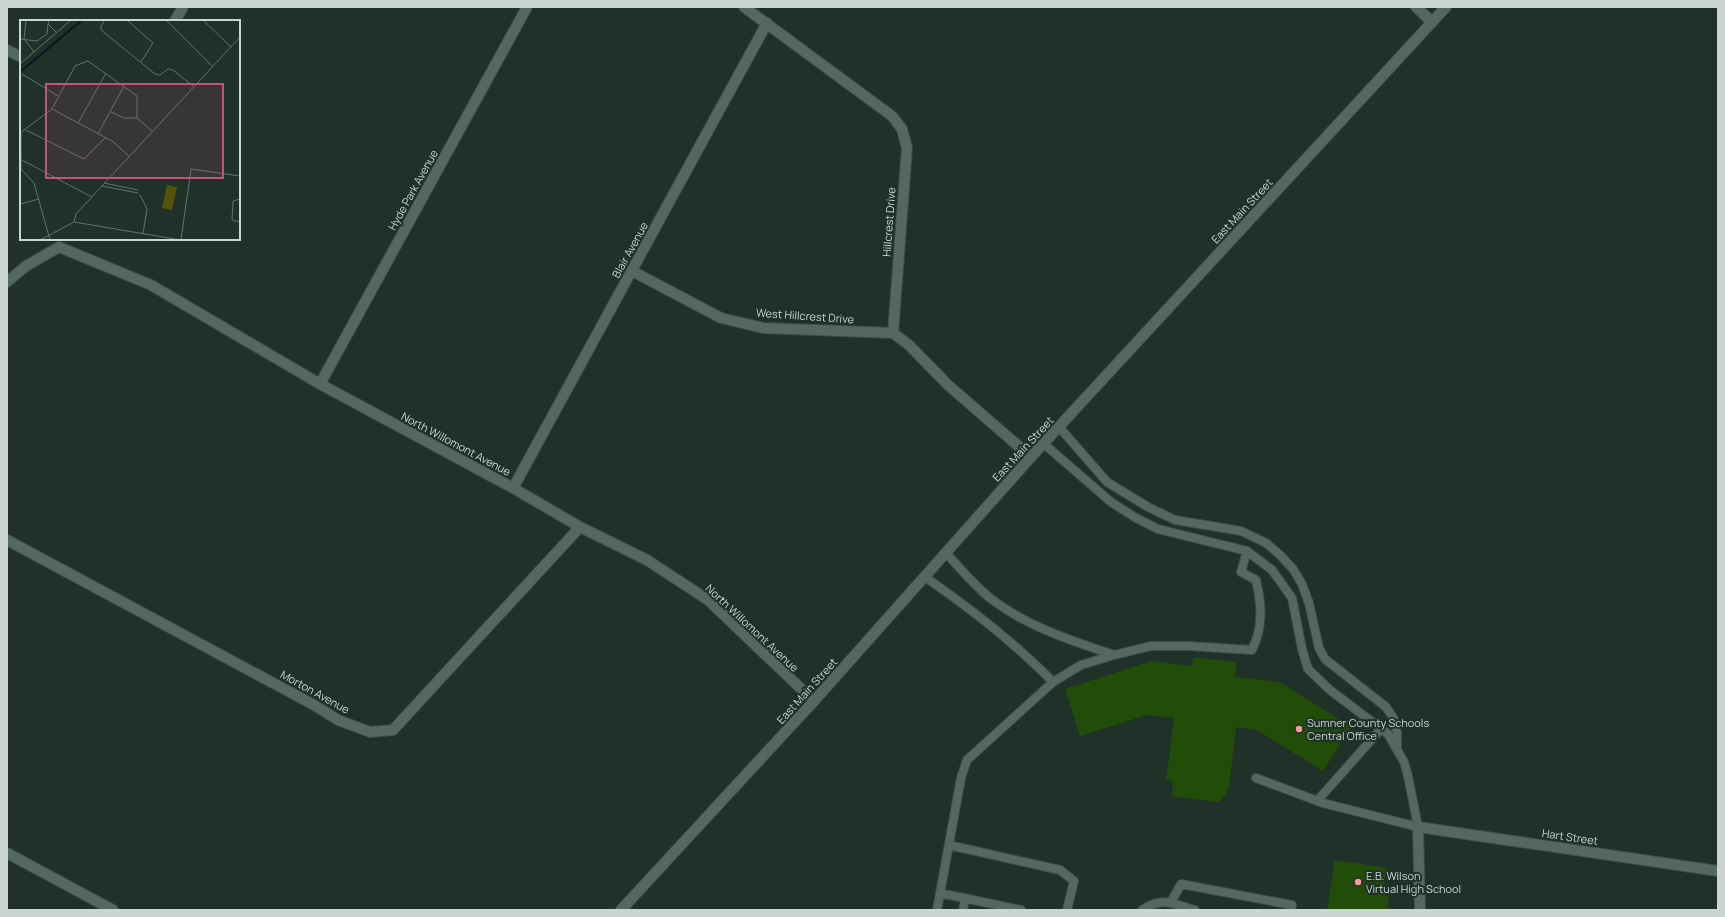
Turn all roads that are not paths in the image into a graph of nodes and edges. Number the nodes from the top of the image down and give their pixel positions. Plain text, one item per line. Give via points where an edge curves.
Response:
1 (183, 7) edge
2 (526, 7) edge
3 (744, 7) edge
4 (1416, 7) edge
5 (1446, 7) edge
6 (176, 20) edge
7 (1432, 22) junction
8 (767, 23) junction
9 (7, 50) edge
10 (20, 56) edge
11 (61, 243) edge
12 (632, 271) junction
13 (7, 282) edge
14 (893, 332) junction
15 (320, 384) junction
16 (1060, 428) junction
17 (1044, 444) junction
18 (1031, 457) junction
19 (513, 488) junction
20 (580, 527) junction
21 (7, 540) edge
22 (1247, 551) junction
23 (946, 553) junction
24 (924, 577) junction
25 (1114, 655) junction
26 (1053, 682) junction
27 (814, 701) junction
28 (1381, 729) junction
29 (1397, 750) junction
30 (1256, 778) dead end
31 (1317, 801) junction
32 (1418, 827) junction
33 (949, 845) junction
34 (7, 853) edge
35 (1718, 871) edge
36 (940, 893) junction
37 (965, 898) junction
38 (1171, 902) junction
39 (113, 910) edge
40 (620, 910) edge
41 (937, 910) edge
42 (963, 910) edge
43 (1021, 910) edge
44 (1068, 910) edge
45 (1142, 910) edge
46 (1195, 910) edge
47 (1291, 910) edge
48 (1420, 910) edge

1 - 6 street
2 - 15 street, Hyde Park Avenue
3 - 8 street, Hillcrest Drive
4 - 7 street
5 - 7 street, East Main Street
7 - 16 street, East Main Street
8 - 12 street, Blair Avenue
8 - 14 street, Hillcrest Drive via 892,116 902,128 907,148
9 - 10 street
11 - 13 street
11 - 15 street, North Willomont Avenue via 151,285
12 - 14 street, West Hillcrest Drive via 721,318 763,328
12 - 19 street, Blair Avenue
14 - 18 street via 948,385
15 - 19 street, North Willomont Avenue
16 - 17 street, East Main Street
16 - 29 lane via 1108,482 1148,507 1175,520 1241,531 1266,543 1279,554 1294,569 1302,584 1319,648 1326,659 1386,707 1394,719
17 - 18 street, East Main Street
17 - 22 lane via 1111,502 1136,518 1158,529
18 - 23 street, East Main Street
19 - 20 street, North Willomont Avenue
20 - 21 street, Morton Avenue via 394,730 370,732 338,720
20 - 27 street, North Willomont Avenue via 647,560 708,600
22 - 25 lane via 1241,572 1256,580 1260,594 1261,620 1258,638 1252,650 1151,646
22 - 28 lane via 1272,570 1292,598 1308,669 1330,690
23 - 24 street, East Main Street
23 - 25 lane via 993,600 1020,618 1059,636
24 - 26 lane via 969,608 1032,660
24 - 27 street, East Main Street
25 - 26 lane via 1081,665
26 - 33 lane via 968,760 961,778
27 - 40 street, East Main Street
28 - 29 lane via 1388,734
28 - 31 lane
29 - 32 lane via 1408,776
30 - 31 lane
31 - 32 lane
32 - 35 street, Hart Street
32 - 48 street
33 - 36 lane
33 - 44 lane via 1060,870 1074,881
34 - 39 street
36 - 37 lane
36 - 41 lane
37 - 42 lane
37 - 43 lane
38 - 45 lane via 1151,904
38 - 46 lane
38 - 47 lane via 1181,884 1292,905

